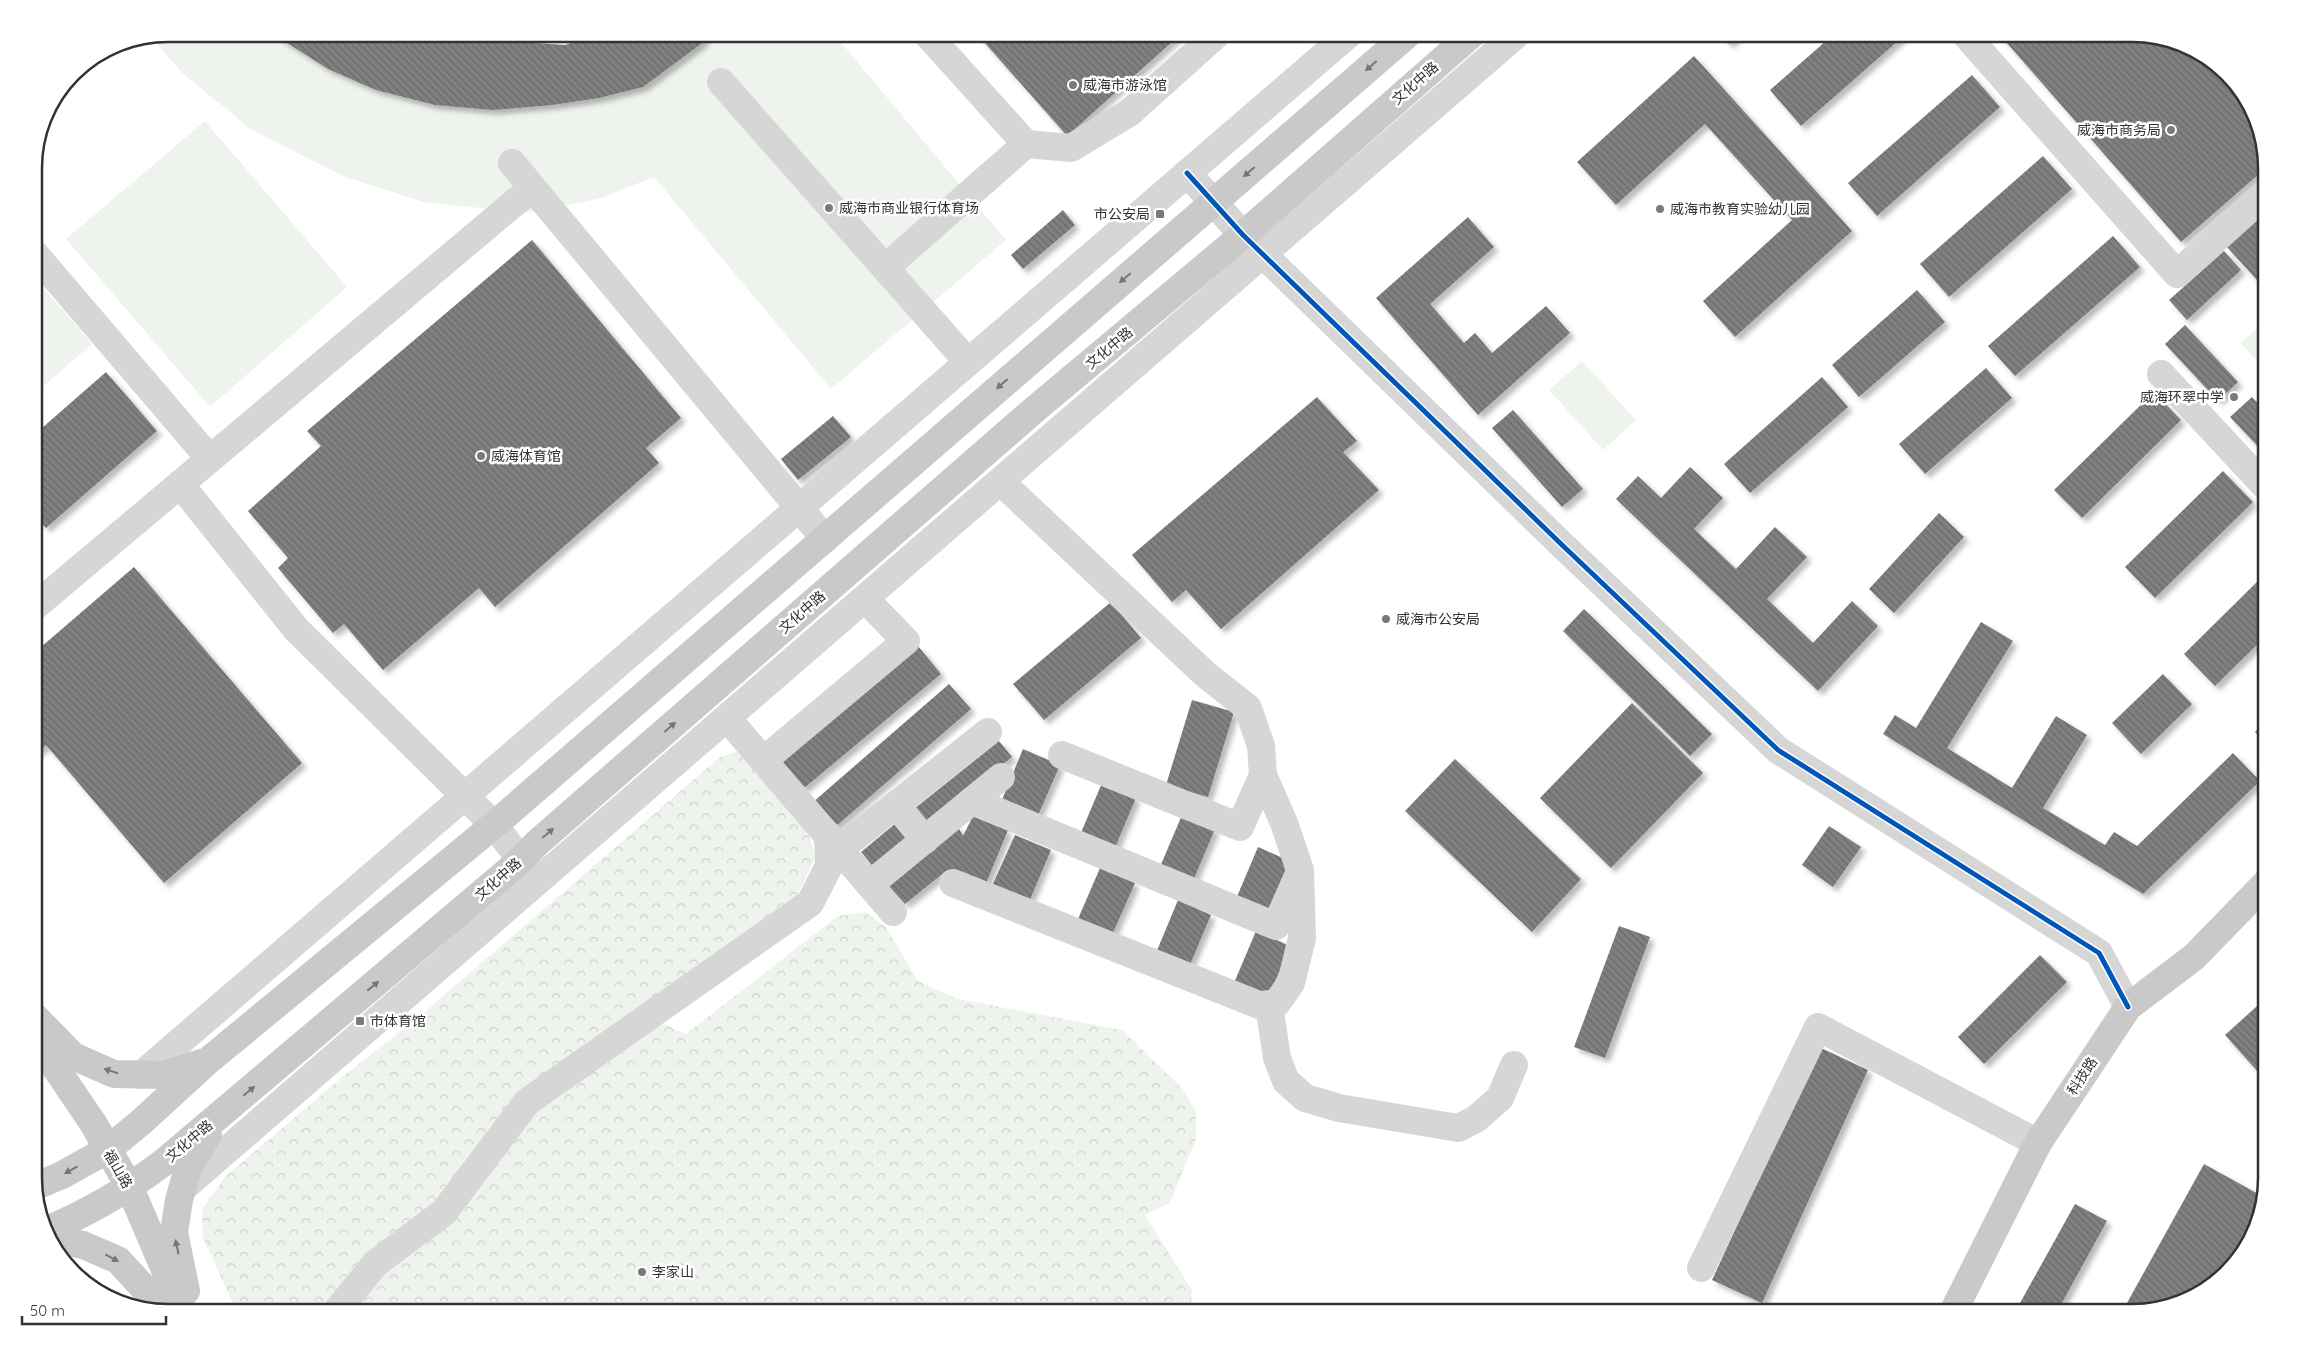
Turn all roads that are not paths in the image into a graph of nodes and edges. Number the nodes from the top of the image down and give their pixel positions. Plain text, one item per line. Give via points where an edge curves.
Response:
1 (934, 42) edge
2 (1208, 42) edge
3 (1340, 42) edge
4 (1399, 42) edge
5 (1463, 42) edge
6 (1508, 42) edge
7 (1972, 42) edge
8 (721, 82) dead end
9 (1026, 144) junction
10 (512, 163) dead end
11 (1187, 172) junction
12 (532, 188) junction
13 (2258, 201) edge
14 (1213, 203) junction
15 (1243, 235) junction
16 (1264, 255) junction
17 (43, 263) edge
18 (885, 268) junction
19 (968, 362) junction
20 (2162, 374) dead end
21 (210, 458) junction
22 (2258, 478) edge
23 (1001, 482) junction
24 (180, 484) junction
25 (798, 508) junction
26 (825, 539) junction
27 (43, 599) edge
28 (866, 599) junction
29 (727, 718) junction
30 (988, 732) dead end
31 (1062, 755) dead end
32 (764, 760) junction
33 (1263, 775) junction
34 (1001, 777) dead end
35 (466, 798) junction
36 (972, 801) junction
37 (896, 805) junction
38 (494, 825) junction
39 (828, 835) junction
40 (854, 838) dead end
41 (925, 840) junction
42 (522, 860) junction
43 (1300, 870) junction
44 (879, 877) dead end
45 (953, 883) dead end
46 (2258, 891) edge
47 (893, 912) dead end
48 (1269, 1004) junction
49 (2128, 1007) junction
50 (43, 1025) edge
51 (43, 1049) edge
52 (209, 1060) junction
53 (1514, 1065) dead end
54 (141, 1075) junction
55 (224, 1111) junction
56 (2038, 1142) junction
57 (107, 1150) junction
58 (43, 1183) edge
59 (130, 1188) junction
60 (183, 1188) junction
61 (53, 1227) edge
62 (72, 1249) edge
63 (1701, 1268) dead end
64 (158, 1303) edge
65 (179, 1304) edge
66 (188, 1304) edge
67 (342, 1304) edge
68 (1957, 1304) edge

1 - 9 street
2 - 9 street via 1129,113 1071,148
3 - 11 street
4 -> 14 main road
5 - 15 main road, 文化中路
6 - 16 street
7 - 13 street via 2177,274
8 - 18 street
9 - 18 street
10 - 12 street
11 - 14 street
11 - 19 street
12 - 21 street
12 - 25 street
14 - 15 street
14 -> 26 main road
15 - 16 street
42 -> 15 main road, 文化中路 via 544,837 1034,410
16 - 23 street
16 - 49 street via 1778,750 2099,953
17 - 21 street
18 - 19 street
19 - 25 street
20 - 22 street
21 - 24 street
23 - 28 street
23 - 33 street via 1205,674 1248,708 1261,746
24 - 27 street
24 - 35 street via 296,629
25 - 26 street
25 - 35 street
26 - 38 main road
28 - 29 street
28 - 32 street via 906,641
29 - 32 street
29 - 60 street
30 - 37 street
31 - 33 street via 1240,827
32 - 39 street
33 - 43 street
34 - 36 street
35 - 38 street
35 - 54 street
36 - 41 street
36 - 43 street via 1276,926
37 - 40 street
37 - 41 street
38 - 42 street
38 - 52 main road
39 - 47 street
39 - 67 street via 829,866 810,903 527,1102 444,1212 375,1264
41 - 44 street
55 -> 42 main road, 文化中路
43 - 48 street via 1302,938 1291,983 1276,1004
45 - 48 street via 1259,1005
46 - 49 main road, 科技路 via 2194,957
48 - 53 street via 1277,1058 1286,1081 1305,1098 1339,1108 1458,1128 1476,1119 1500,1098
49 - 56 main road, 科技路
54 -> 50 main road via 114,1074 73,1056
51 - 57 main road, 福山路 via 93,1123
52 - 54 main road via 164,1075
52 - 57 main road
55 - 59 main road, 文化中路
55 - 60 main road via 189,1166
56 - 63 street via 1818,1027
56 - 68 main road, 科技路
57 -> 58 main road
57 - 59 main road, 福山路
59 - 61 main road, 文化中路 via 82,1216
59 - 65 main road, 福山路
66 -> 60 main road via 174,1232
62 -> 64 main road via 118,1260

